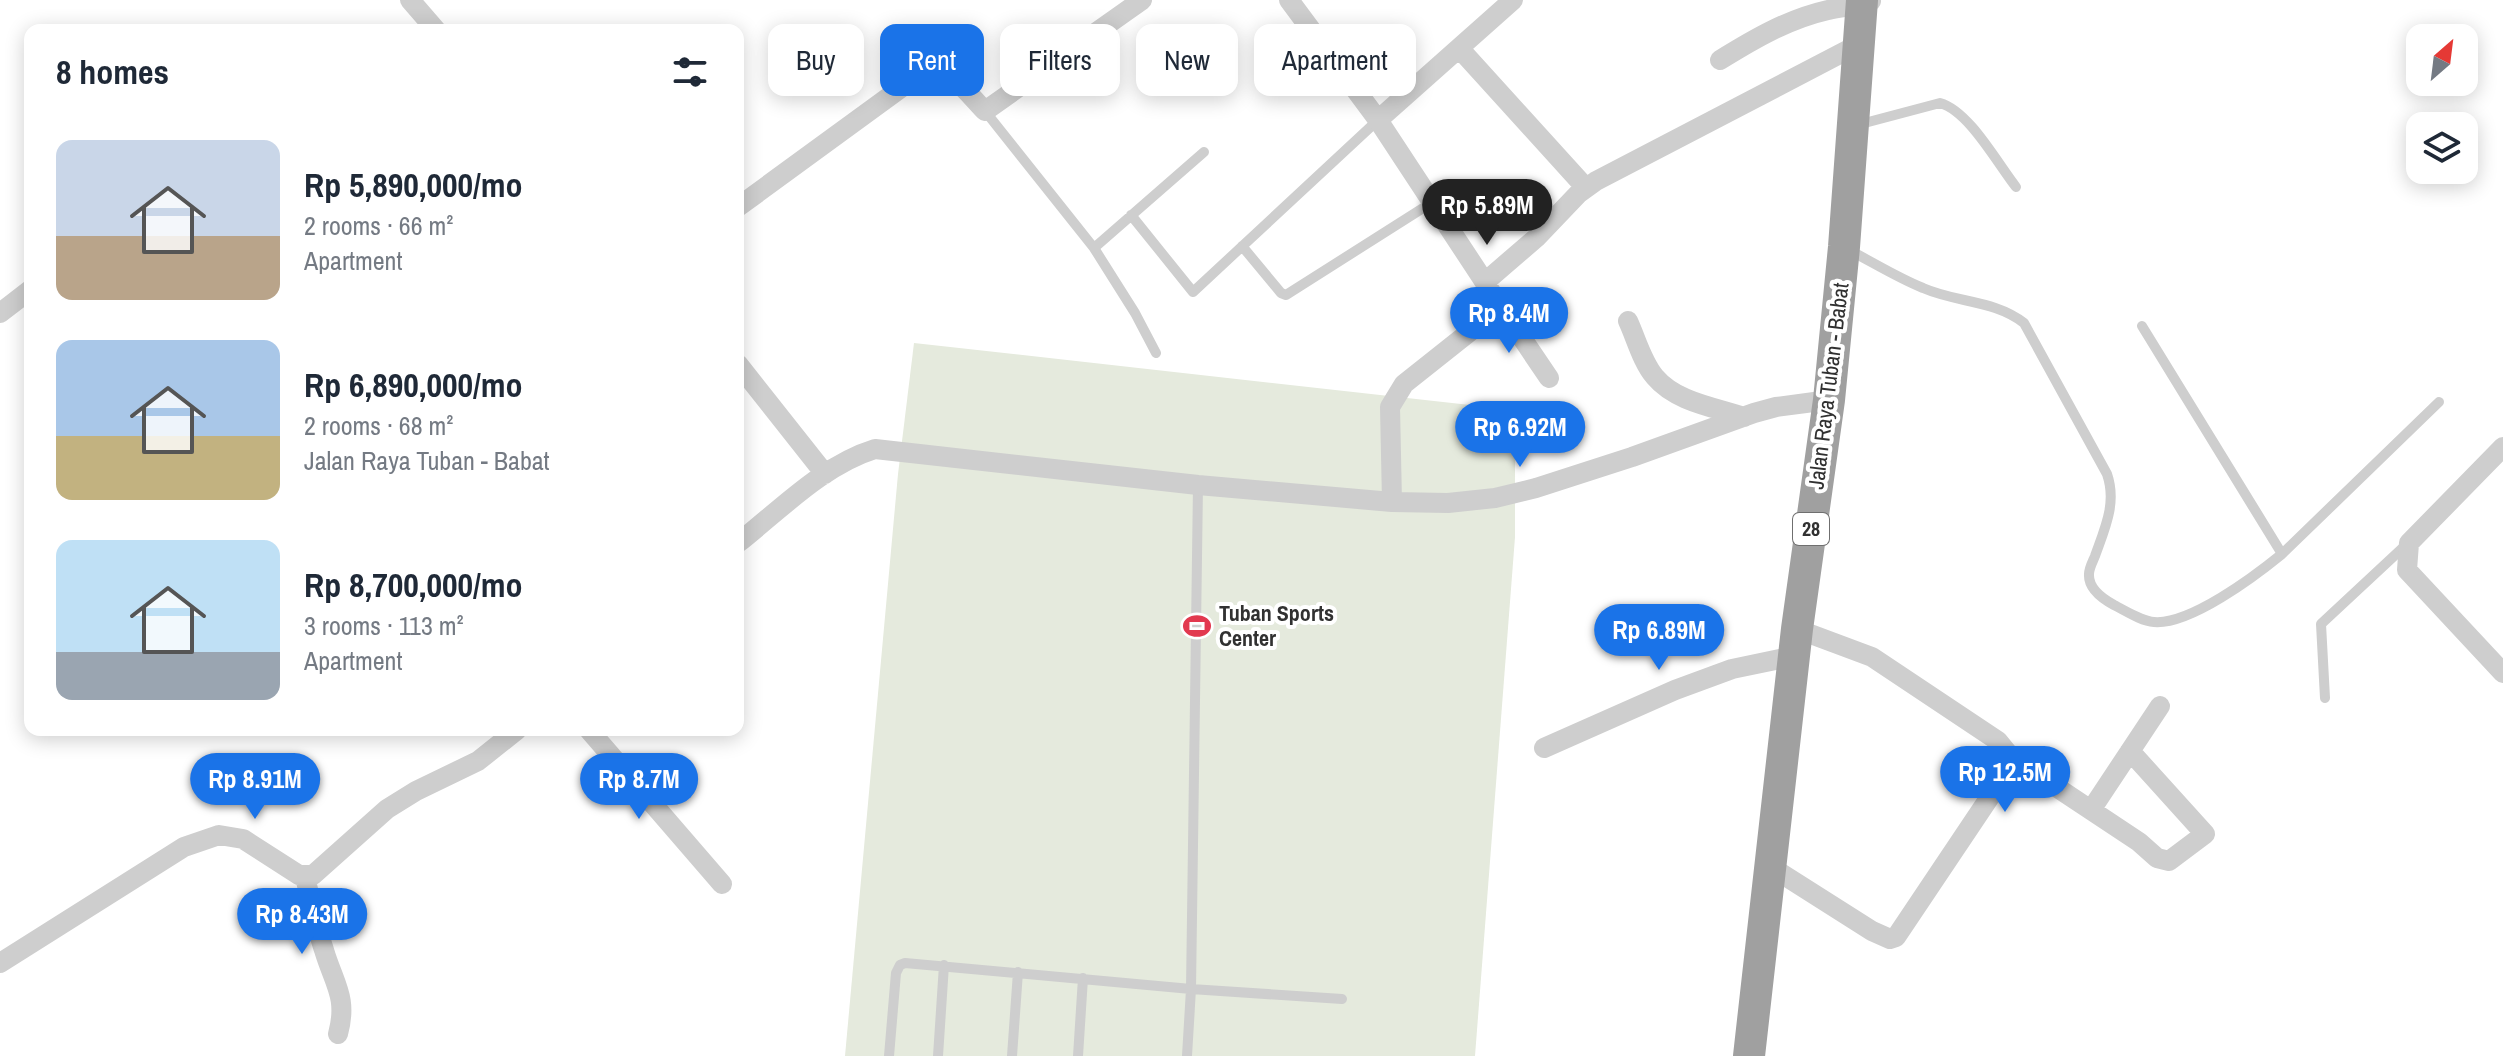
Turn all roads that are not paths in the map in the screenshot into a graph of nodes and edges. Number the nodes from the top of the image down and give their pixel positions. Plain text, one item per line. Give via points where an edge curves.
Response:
1 (410, 0) edge
2 (1142, 0) edge
3 (1289, 0) edge
4 (1513, 0) edge
5 (1866, 2) edge
6 (431, 24) edge
7 (1859, 44) junction
8 (1459, 48) junction
9 (1720, 60) dead end
10 (985, 111) junction
11 (1378, 120) junction
12 (1852, 126) junction
13 (1204, 152) dead end
14 (2016, 187) dead end
15 (1586, 188) junction
16 (744, 203) edge
17 (1431, 203) junction
18 (1131, 215) junction
19 (1242, 246) junction
20 (1844, 247) junction
21 (1094, 248) junction
22 (1485, 282) junction
23 (24, 295) edge
24 (1501, 307) junction
25 (0, 313) edge
26 (1628, 321) dead end
27 (2142, 326) dead end
28 (1156, 353) dead end
29 (744, 372) edge
30 (1549, 378) dead end
31 (1829, 400) junction
32 (2439, 402) dead end
33 (1744, 417) junction
34 (2503, 447) edge
35 (825, 474) junction
36 (1198, 485) junction
37 (1392, 502) junction
38 (744, 538) edge
39 (2409, 543) junction
40 (2282, 554) junction
41 (1795, 642) junction
42 (2503, 673) edge
43 (2325, 698) dead end
44 (2160, 706) dead end
45 (509, 736) edge
46 (594, 736) edge
47 (1544, 748) dead end
48 (2130, 751) junction
49 (2011, 757) junction
50 (2091, 810) junction
51 (1771, 867) junction
52 (305, 877) junction
53 (722, 884) dead end
54 (0, 963) edge
55 (944, 965) junction
56 (1018, 972) junction
57 (1083, 978) junction
58 (1191, 989) junction
59 (1342, 999) dead end
60 (338, 1034) dead end
61 (889, 1056) edge
62 (938, 1056) edge
63 (1012, 1056) edge
64 (1078, 1056) edge
65 (1187, 1056) edge
66 (1749, 1056) edge

1 - 6 street
2 - 10 street
3 - 11 street
4 - 8 street
5 - 7 highway, Jalan Raya Tuban - Babat / 28
5 - 9 street via 1796,19
7 - 12 highway, Jalan Raya Tuban - Babat / 28
7 - 15 street
8 - 11 street
8 - 15 street
10 - 16 street via 946,73 927,69
10 - 21 lane
11 - 17 street
11 - 19 lane
12 - 14 lane via 1940,103 1951,106
12 - 20 highway, Jalan Raya Tuban - Babat / 28
13 - 18 lane
15 - 22 street
17 - 19 lane via 1290,294 1281,293
17 - 22 street
18 - 19 lane via 1193,292
18 - 21 lane
20 - 31 highway, Jalan Raya Tuban - Babat / 28
20 - 40 lane via 1924,289 1994,306 2024,323 2112,489 2112,507 2089,574 2091,586 2103,599 2152,623 2172,620 2210,604
21 - 28 lane
22 - 24 street
23 - 25 street
24 - 30 street
24 - 37 street via 1404,384 1393,399
26 - 33 street via 1653,376 1665,386 1682,398
27 - 40 lane
29 - 35 street
31 - 33 street
31 - 41 highway, Jalan Raya Tuban - Babat / 28
32 - 40 lane
33 - 37 street via 1495,498
34 - 39 street
35 - 36 street via 852,456 875,449
35 - 38 street
36 - 37 street
36 - 58 lane
39 - 42 street via 2407,570
39 - 43 lane via 2321,624
41 - 47 street
41 - 49 street via 1872,657 1998,741
41 - 51 highway, Jalan Raya Tuban - Babat / 28
44 - 48 street
45 - 52 street via 478,761 387,809 320,871
46 - 53 street
48 - 50 street
48 - 50 street via 2205,834 2164,861
49 - 50 street
49 - 51 street via 2010,767 1896,937 1872,931
51 - 66 highway, Jalan Raya Tuban - Babat / 28
52 - 54 street via 243,839 219,835 184,847
52 - 60 street via 324,953 340,990
55 - 56 lane
55 - 61 lane via 905,963 897,968
55 - 62 lane
56 - 57 lane
56 - 63 lane
57 - 58 lane
57 - 64 lane
58 - 59 lane
58 - 65 lane

